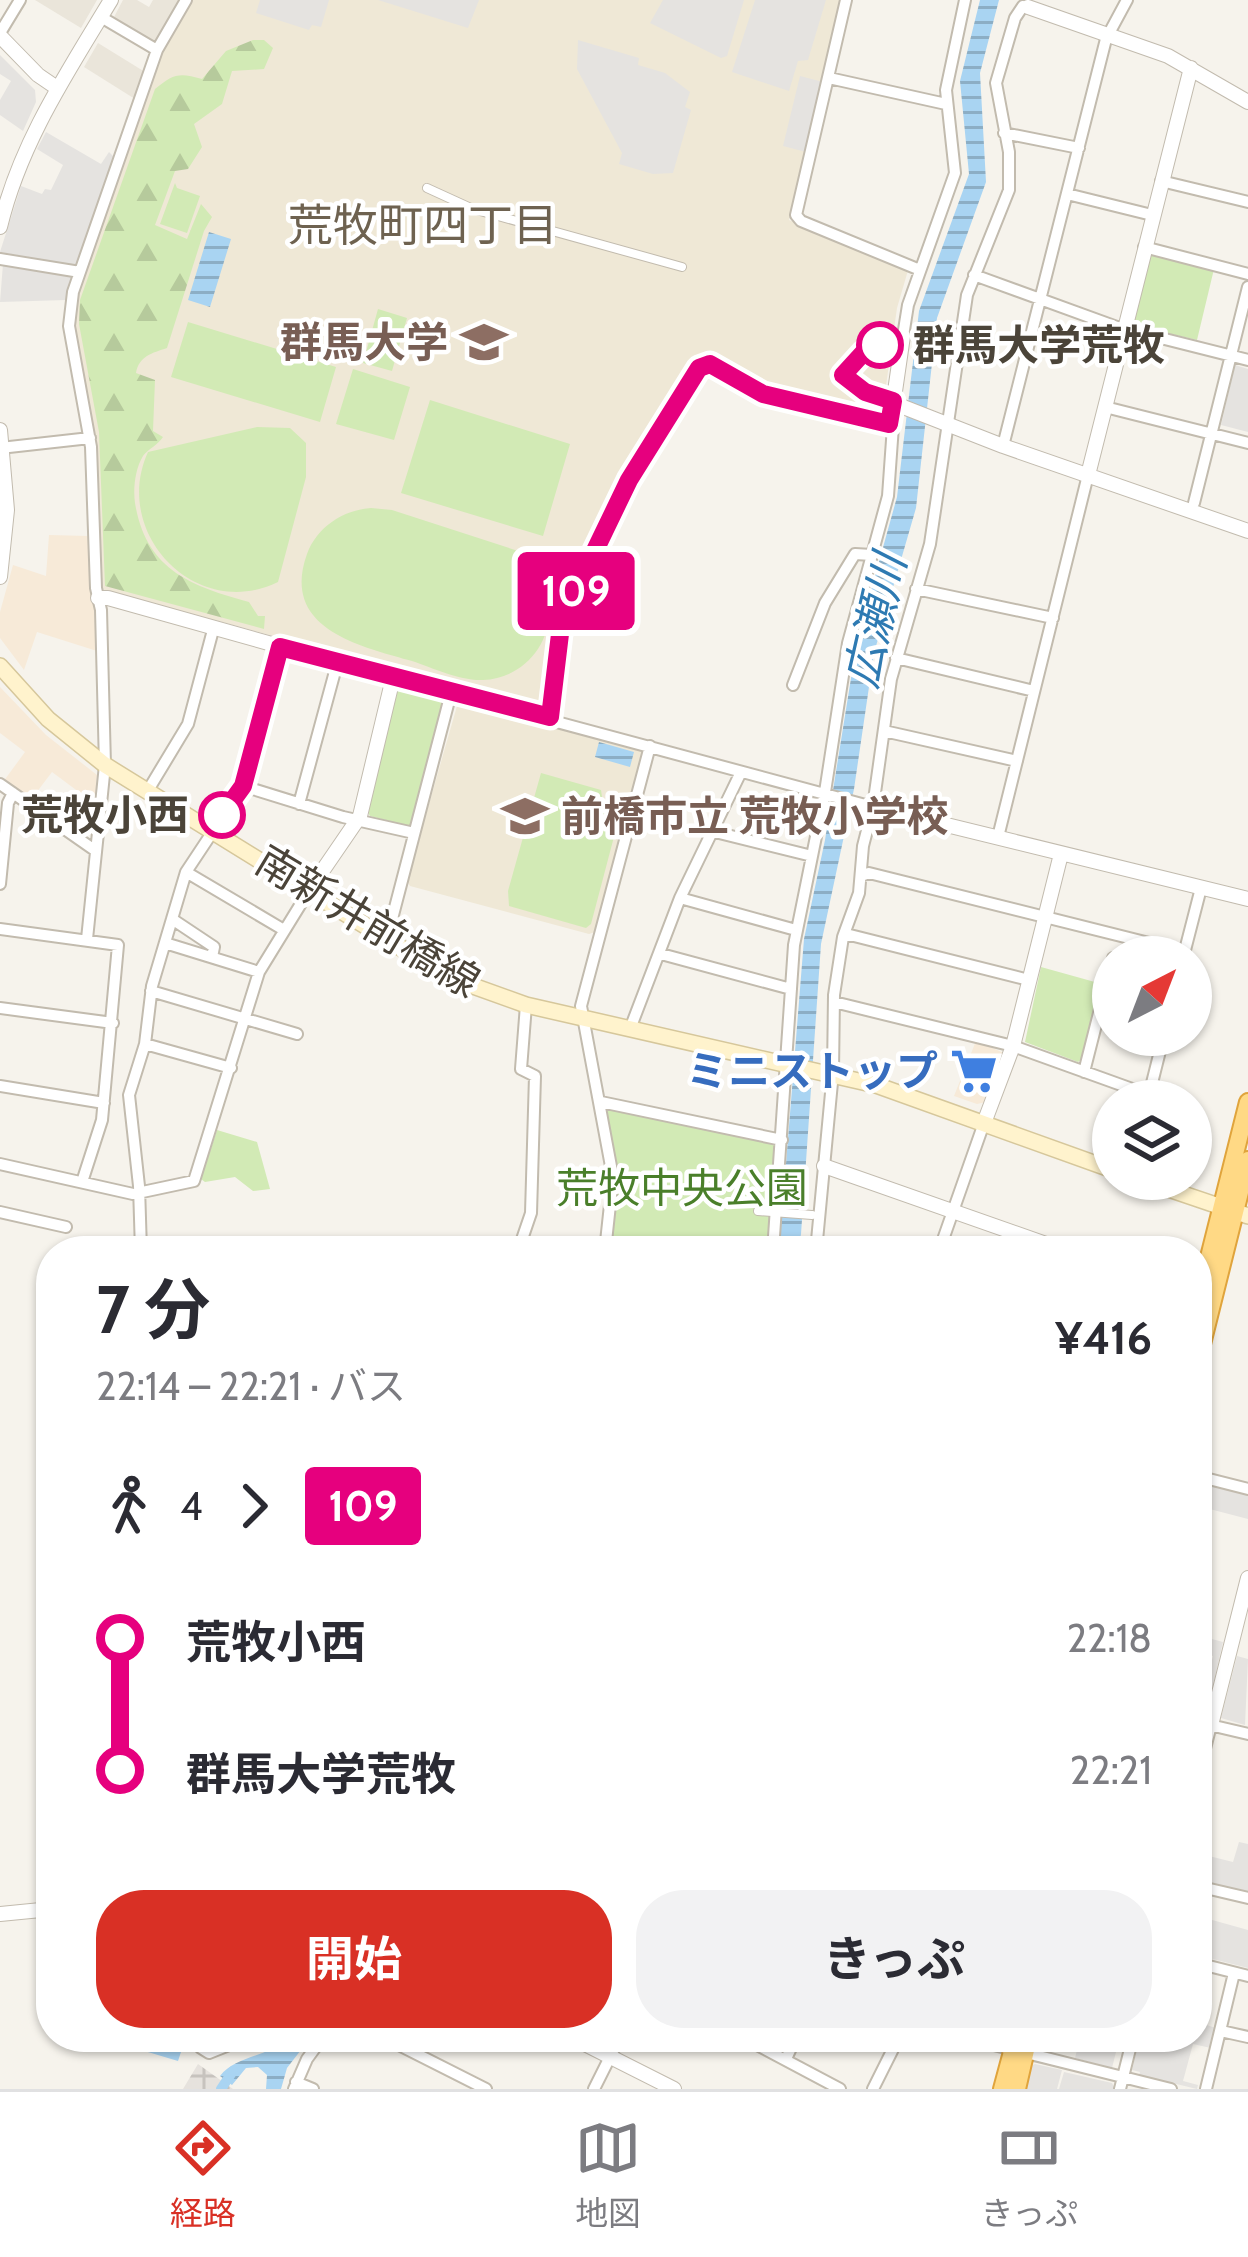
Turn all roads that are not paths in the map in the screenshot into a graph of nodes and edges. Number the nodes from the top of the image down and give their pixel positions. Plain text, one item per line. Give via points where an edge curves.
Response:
1 (20, 0) edge
2 (111, 0) edge
3 (186, 0) edge
4 (846, 0) edge
5 (964, 0) edge
6 (1127, 0) edge
7 (1023, 4) edge
8 (101, 17) junction
9 (0, 34) edge
10 (1108, 34) junction
11 (158, 50) junction
12 (1191, 68) junction
13 (829, 78) junction
14 (58, 88) junction
15 (1248, 102) edge
16 (946, 104) junction
17 (1004, 133) junction
18 (1079, 148) junction
19 (1161, 181) junction
20 (427, 188) dead end
21 (1067, 194) junction
22 (1248, 202) edge
23 (1152, 214) junction
24 (0, 227) edge
25 (1144, 247) junction
26 (0, 259) edge
27 (682, 267) dead end
28 (920, 269) junction
29 (80, 272) junction
30 (1248, 274) edge
31 (974, 275) junction
32 (1248, 287) edge
33 (1041, 299) junction
34 (1246, 305) edge
35 (1124, 328) junction
36 (902, 343) junction
37 (1231, 356) junction
38 (1248, 360) edge
39 (1105, 406) junction
40 (895, 410) junction
41 (945, 420) junction
42 (0, 430) edge
43 (1211, 434) junction
44 (90, 438) junction
45 (1005, 441) junction
46 (1248, 443) edge
47 (1, 448) edge
48 (1089, 471) junction
49 (1194, 502) junction
50 (1248, 526) edge
51 (872, 555) junction
52 (0, 577) edge
53 (916, 589) junction
54 (98, 598) junction
55 (1052, 619) junction
56 (213, 630) junction
57 (280, 647) junction
58 (896, 658) junction
59 (337, 664) junction
60 (0, 666) edge
61 (393, 678) junction
62 (793, 685) dead end
63 (1034, 691) junction
64 (451, 693) junction
65 (550, 717) junction
66 (884, 731) junction
67 (650, 746) junction
68 (1017, 761) junction
69 (105, 765) junction
70 (741, 772) junction
71 (0, 784) edge
72 (243, 786) junction
73 (148, 792) junction
74 (827, 792) junction
75 (13, 793) junction
76 (299, 804) junction
77 (873, 807) junction
78 (358, 820) junction
79 (213, 828) junction
80 (715, 832) junction
81 (415, 833) junction
82 (998, 837) junction
83 (96, 851) junction
84 (1061, 854) junction
85 (812, 856) junction
86 (186, 872) junction
87 (861, 876) junction
88 (0, 884) edge
89 (1201, 888) junction
90 (310, 889) junction
91 (680, 898) junction
92 (1248, 899) edge
93 (172, 919) junction
94 (1045, 920) junction
95 (0, 929) edge
96 (284, 930) junction
97 (796, 930) junction
98 (1119, 936) edge
99 (1189, 936) edge
100 (382, 937) junction
101 (843, 937) junction
102 (87, 939) junction
103 (165, 943) junction
104 (661, 954) junction
105 (212, 957) junction
106 (259, 971) junction
107 (1029, 980) junction
108 (791, 989) junction
109 (151, 992) junction
110 (834, 1002) junction
111 (526, 1005) junction
112 (0, 1008) edge
113 (246, 1018) junction
114 (584, 1018) junction
115 (113, 1023) junction
116 (630, 1029) junction
117 (297, 1034) dead end
118 (1092, 1041) edge
119 (145, 1044) junction
120 (1013, 1046) junction
121 (1159, 1056) edge
122 (788, 1063) junction
123 (231, 1068) junction
124 (824, 1071) junction
125 (1084, 1072) junction
126 (0, 1085) edge
127 (601, 1102) junction
128 (1248, 1102) edge
129 (104, 1103) junction
130 (984, 1123) junction
131 (782, 1140) junction
132 (1248, 1160) edge
133 (1092, 1162) edge
134 (0, 1165) edge
135 (824, 1166) junction
136 (82, 1182) junction
137 (140, 1195) junction
138 (1200, 1200) edge
139 (954, 1210) junction
140 (758, 1211) dead end
141 (0, 1212) edge
142 (1235, 1212) edge
143 (780, 1213) junction
144 (808, 1215) dead end
145 (66, 1227) dead end
146 (141, 1236) edge
147 (523, 1236) edge
148 (607, 1236) edge
149 (776, 1236) edge
150 (819, 1236) edge
151 (944, 1236) edge
152 (1025, 1236) edge
153 (1212, 1268) edge
154 (1212, 1304) edge
155 (1212, 1480) edge
156 (1248, 1489) edge
157 (1248, 1578) edge
158 (1212, 1697) edge
159 (1212, 1726) edge
160 (1248, 1734) edge
161 (1212, 1890) edge
162 (1248, 1898) edge
163 (36, 1910) edge
164 (0, 1914) edge
165 (1212, 1968) edge
166 (1234, 1973) junction
167 (1248, 1976) edge
168 (1221, 2031) junction
169 (1248, 2037) edge
170 (314, 2052) edge
171 (412, 2052) edge
172 (602, 2052) edge
173 (612, 2052) edge
174 (772, 2052) edge
175 (789, 2052) edge
176 (892, 2052) edge
177 (1018, 2052) edge
178 (1020, 2052) edge
179 (1042, 2052) edge
180 (1128, 2052) edge
181 (610, 2056) junction
182 (786, 2059) junction
183 (1121, 2083) edge
184 (295, 2085) edge
185 (313, 2089) edge
186 (486, 2089) edge
187 (594, 2089) edge
188 (674, 2089) edge
189 (841, 2089) edge
190 (873, 2089) edge
191 (1003, 2089) edge
192 (1017, 2089) edge
193 (1172, 2089) edge
194 (1206, 2089) edge

1 - 9 street
2 - 8 street
3 - 11 street
4 - 13 street
5 - 16 street
6 - 10 street
7 - 10 street
7 - 17 street via 997,75
8 - 11 street
8 - 14 street
9 - 14 street
10 - 12 street
10 - 18 street
11 - 29 street
12 - 15 street
12 - 19 street
13 - 16 street
13 - 28 street via 798,218
14 - 24 street via 22,156
16 - 28 street via 955,173
17 - 18 street
17 - 31 street via 1009,190
18 - 21 street
19 - 22 street
19 - 23 street
20 - 27 street via 473,209
21 - 23 street
21 - 33 street
23 - 25 street
25 - 30 street
25 - 35 street
26 - 29 street
28 - 36 street
29 - 44 street via 69,326
31 - 33 street
31 - 41 street
32 - 34 street
33 - 35 street
33 - 45 street
34 - 37 street
35 - 37 street
35 - 39 street
36 - 40 street
36 - 40 street via 872,347 843,375
37 - 38 street
37 - 43 street
39 - 43 street
39 - 48 street
40 - 41 street
40 - 51 street via 891,480
40 - 65 street via 763,394 701,365 629,480 576,590 560,634
41 - 45 street
41 - 53 street via 932,536
42 - 47 street
43 - 46 street
43 - 49 street
44 - 47 street
44 - 54 street
45 - 48 street
47 - 52 street via 7,530
48 - 49 street
48 - 50 street
48 - 55 street
49 - 50 street
51 - 62 street via 855,554 828,597
51 - 74 street via 848,643
53 - 55 street
53 - 58 street
54 - 56 street
54 - 69 street
55 - 63 street
56 - 57 street
56 - 73 street via 188,724
57 - 59 street
57 - 72 street
58 - 63 street
58 - 66 street
59 - 61 street
59 - 76 street
60 - 69 main road, 南新井前橋線
61 - 64 street
61 - 78 street
63 - 68 street
64 - 65 street
64 - 81 street
65 - 67 street
66 - 68 street
66 - 77 street
67 - 70 street
67 - 114 street via 582,998
68 - 82 street
69 - 73 main road, 南新井前橋線
69 - 83 street
70 - 74 street
70 - 80 street
71 - 75 street
72 - 76 street
72 - 79 street
73 - 79 main road, 南新井前橋線
74 - 77 street
74 - 85 street
75 - 83 street
75 - 88 street
76 - 78 street
77 - 82 street
77 - 87 street
78 - 81 street
78 - 90 street
79 - 86 street
79 - 90 main road, 南新井前橋線
80 - 85 street
80 - 91 street
81 - 100 street
82 - 84 street
83 - 102 street
84 - 89 street
84 - 94 street
85 - 97 street
86 - 93 street
86 - 96 street
87 - 94 street
87 - 101 street
89 - 92 street
89 - 99 street
90 - 96 street
90 - 100 main road, 南新井前橋線
91 - 97 street
91 - 104 street
93 - 103 street
93 - 105 street via 214,947
94 - 98 street
94 - 107 street
95 - 102 street
96 - 106 street
97 - 108 street
100 - 111 main road, 南新井前橋線 via 448,977
101 - 107 street
101 - 110 street
102 - 115 street via 119,949
103 - 105 street
103 - 109 street
104 - 108 street
104 - 116 street
105 - 106 street
106 - 113 street
107 - 120 street
108 - 122 street
109 - 113 street
109 - 119 street
110 - 120 street
110 - 124 street
111 - 114 main road, 南新井前橋線
111 - 147 street via 521,1070 535,1076 531,1213
112 - 115 street
113 - 117 street
113 - 123 street
114 - 116 main road, 南新井前橋線
114 - 127 street
115 - 129 street
116 - 122 main road, 南新井前橋線
118 - 125 street
119 - 123 street
119 - 137 street via 129,1099
120 - 125 street
120 - 130 street
121 - 125 street via 1149,1095
122 - 124 main road, 南新井前橋線
122 - 131 street
123 - 137 street via 197,1178
124 - 130 main road
124 - 135 street
126 - 129 street
127 - 131 street
127 - 148 street via 614,1177
128 - 142 highway
129 - 136 street
130 - 133 main road
130 - 139 street
131 - 143 street
132 - 142 highway
134 - 136 street
135 - 139 street
135 - 150 street
136 - 137 street
137 - 146 street
138 - 142 main road
139 - 151 street
139 - 152 street
140 - 143 street
141 - 145 street
142 - 153 highway
142 - 154 highway
143 - 144 street
143 - 149 street
155 - 156 street
157 - 158 street
159 - 160 street
161 - 162 street
163 - 164 street
165 - 166 street
166 - 167 street
166 - 168 street
168 - 169 street
168 - 194 street
170 - 184 street
171 - 186 street
172 - 181 street
173 - 181 street
174 - 182 street
175 - 182 street
176 - 190 street
177 - 191 highway
178 - 192 highway
179 - 183 street
180 - 183 street
181 - 187 street
181 - 188 street
182 - 189 street
183 - 193 street
184 - 185 street

